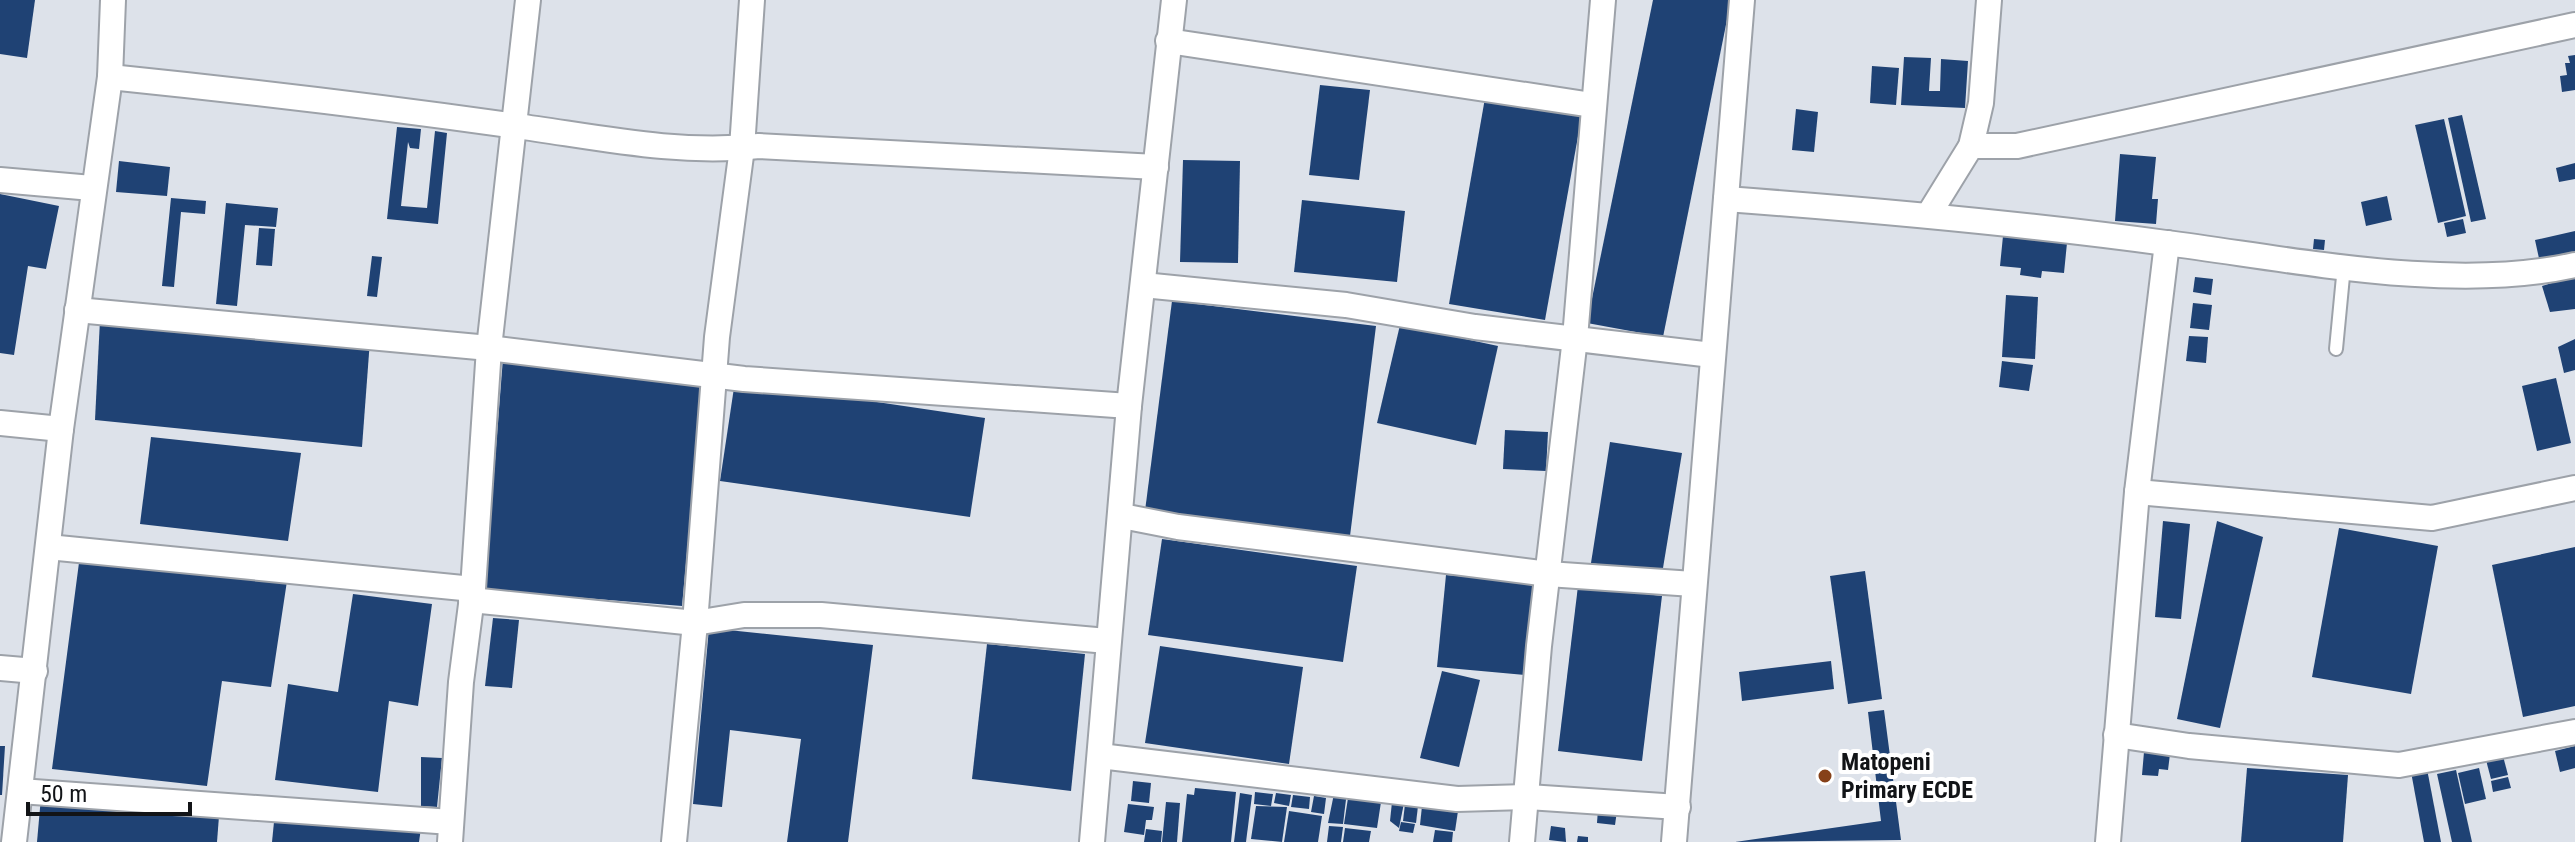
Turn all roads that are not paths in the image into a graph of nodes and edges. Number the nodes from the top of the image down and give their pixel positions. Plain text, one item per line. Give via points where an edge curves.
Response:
1 (113, 0) edge
2 (528, 0) edge
3 (752, 0) edge
4 (1174, 0) edge
5 (1603, 0) edge
6 (1742, 0) edge
7 (1989, 0) edge
8 (2575, 25) edge
9 (1168, 41) junction
10 (110, 77) junction
11 (1592, 105) junction
12 (515, 126) junction
13 (1971, 146) junction
14 (742, 148) junction
15 (1156, 167) junction
16 (0, 180) edge
17 (92, 188) junction
18 (1726, 199) junction
19 (1929, 214) junction
20 (2167, 243) junction
21 (2575, 265) edge
22 (2344, 266) junction
23 (1143, 285) junction
24 (77, 310) junction
25 (1575, 338) junction
26 (489, 348) junction
27 (2336, 349) dead end
28 (1712, 355) junction
29 (714, 373) junction
30 (1129, 406) junction
31 (0, 423) edge
32 (61, 429) junction
33 (2575, 488) edge
34 (2137, 492) junction
35 (1122, 516) junction
36 (48, 547) junction
37 (1548, 574) junction
38 (1693, 584) junction
39 (472, 595) junction
40 (695, 623) junction
41 (1107, 641) junction
42 (0, 668) edge
43 (35, 671) junction
44 (2575, 732) edge
45 (2116, 735) junction
46 (1100, 756) junction
47 (20, 791) junction
48 (1528, 797) junction
49 (1678, 807) junction
50 (450, 832) edge
51 (14, 842) edge
52 (674, 842) edge
53 (1092, 842) edge
54 (1522, 842) edge
55 (1674, 842) edge
56 (2108, 842) edge

1 - 10 street
2 - 12 street
3 - 14 street
4 - 9 street
5 - 11 street
6 - 18 street
7 - 13 street via 1981,103
8 - 13 street via 2017,146
9 - 11 street
9 - 15 street
10 - 12 street
10 - 17 street
11 - 25 street
12 - 14 street via 646,146
12 - 26 street
13 - 19 street
14 - 15 street
14 - 29 street
15 - 23 street
16 - 17 street
17 - 24 street
18 - 19 street
18 - 28 street
19 - 20 street
20 - 22 street
20 - 34 street
21 - 22 street via 2478,277
22 - 27 lane
23 - 25 street via 1346,305
23 - 30 street
24 - 26 street
24 - 32 street
25 - 28 street
25 - 37 street
26 - 29 street
26 - 39 street
28 - 38 street
29 - 30 street
29 - 40 street
30 - 35 street
31 - 32 street
32 - 36 street
33 - 34 street via 2432,518
34 - 45 street
35 - 37 street
35 - 41 street
36 - 39 street
36 - 43 street
37 - 38 street
37 - 48 street
38 - 49 street
39 - 40 street
39 - 50 street
40 - 41 street via 744,615 821,615
40 - 52 street
41 - 46 street
42 - 43 street
43 - 47 street
44 - 45 street via 2399,765
45 - 56 street
46 - 48 street via 1457,799
46 - 53 street
47 - 50 street
47 - 51 street
48 - 49 street
48 - 54 street
49 - 55 street

